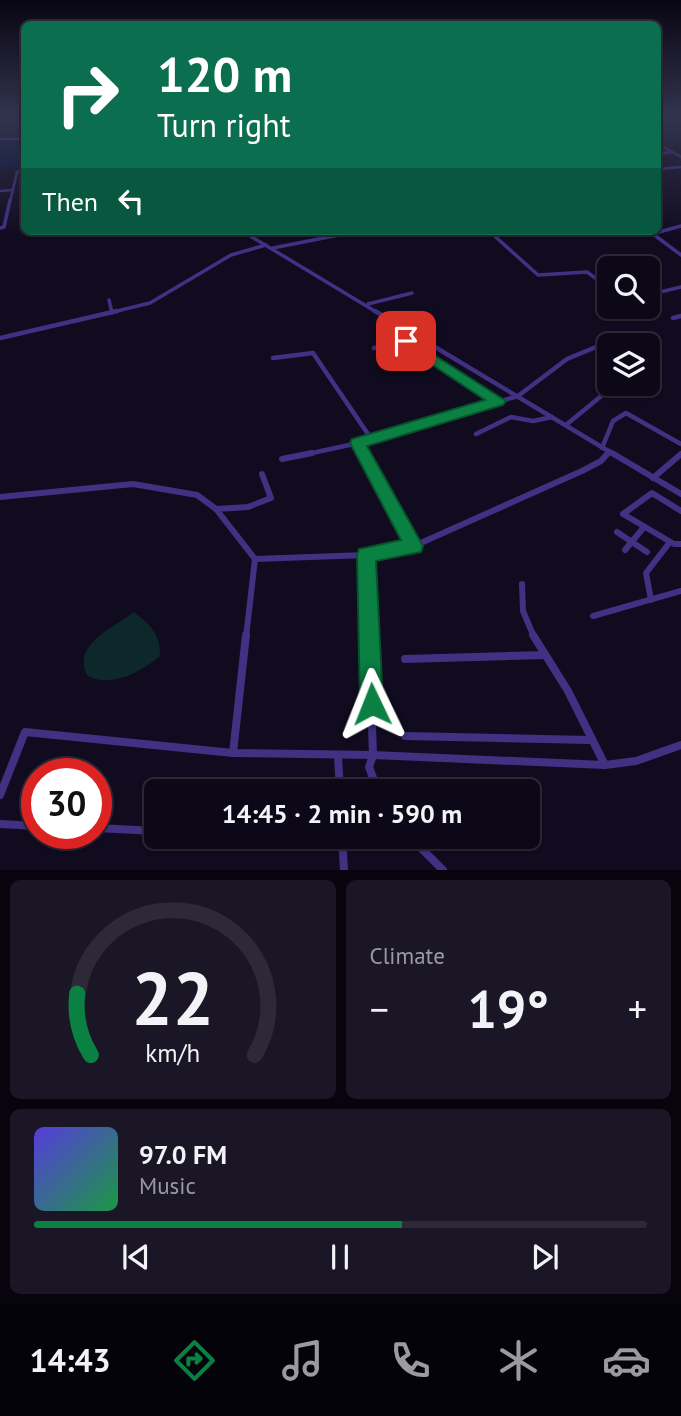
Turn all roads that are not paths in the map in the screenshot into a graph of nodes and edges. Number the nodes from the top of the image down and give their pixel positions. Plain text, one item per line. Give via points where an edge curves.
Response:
1 (681, 167) edge
2 (661, 169) edge
3 (21, 170) edge
4 (12, 190) junction
5 (0, 191) edge
6 (9, 202) junction
7 (0, 203) edge
8 (7, 214) junction
9 (0, 215) edge
10 (681, 226) edge
11 (0, 228) edge
12 (661, 230) edge
13 (249, 235) edge
14 (339, 235) edge
15 (493, 235) edge
16 (655, 235) edge
17 (266, 244) junction
18 (272, 248) junction
19 (681, 255) edge
20 (597, 279) edge
21 (681, 286) edge
22 (660, 292) edge
23 (412, 293) dead end
24 (109, 300) dead end
25 (368, 304) junction
26 (113, 313) junction
27 (681, 316) edge
28 (673, 318) dead end
29 (0, 338) edge
30 (597, 347) edge
31 (374, 348) dead end
32 (273, 358) dead end
33 (602, 396) edge
34 (518, 397) junction
35 (498, 401) junction
36 (552, 417) junction
37 (566, 426) junction
38 (476, 434) dead end
39 (373, 440) junction
40 (358, 443) junction
41 (681, 444) edge
42 (605, 449) junction
43 (681, 454) edge
44 (282, 459) dead end
45 (262, 474) dead end
46 (653, 478) junction
47 (681, 494) edge
48 (0, 497) edge
49 (216, 509) junction
50 (681, 512) edge
51 (644, 527) junction
52 (617, 532) dead end
53 (632, 542) junction
54 (670, 542) junction
55 (681, 544) edge
56 (414, 546) junction
57 (625, 550) dead end
58 (647, 552) dead end
59 (366, 555) junction
60 (255, 559) junction
61 (522, 584) dead end
62 (681, 591) edge
63 (651, 600) junction
64 (593, 616) dead end
65 (544, 654) junction
66 (405, 659) dead end
67 (405, 736) dead end
68 (590, 740) junction
69 (681, 745) edge
70 (233, 753) junction
71 (373, 755) junction
72 (338, 756) junction
73 (605, 765) junction
74 (339, 779) edge
75 (374, 779) edge
76 (0, 795) edge
77 (0, 824) edge
78 (21, 825) edge
79 (112, 829) edge
80 (144, 830) edge
81 (343, 849) edge
82 (422, 849) edge
83 (344, 870) edge
84 (443, 870) edge

1 - 2 street
3 - 4 street
4 - 5 street
4 - 6 street
6 - 7 street
6 - 8 street
8 - 9 street
8 - 11 street
10 - 12 street
13 - 17 street
14 - 18 street
15 - 20 street via 538,275 587,272
16 - 19 street
17 - 18 street
17 - 26 street via 231,255 150,303
18 - 25 street
21 - 22 street
23 - 25 street
24 - 26 street
25 - 34 street
26 - 29 street
27 - 28 street
30 - 34 street via 567,359
31 - 35 street via 406,341
32 - 39 street via 313,353
33 - 37 street
34 - 35 street
34 - 36 street
35 - 39 street
36 - 37 street
36 - 38 street via 533,421 511,417
37 - 42 street
39 - 40 street
40 - 44 street
40 - 56 street
41 - 42 street via 625,413 613,421
42 - 46 street
42 - 56 street via 601,461 582,471
43 - 46 street
45 - 49 street via 271,498 248,507
46 - 47 street
48 - 49 street via 133,484 197,495
49 - 60 street
50 - 51 street via 652,493 622,513
51 - 53 street
51 - 54 street
52 - 53 street
53 - 57 street
53 - 58 street
54 - 55 street
54 - 63 street via 646,573
56 - 59 street
59 - 60 street
59 - 71 street
60 - 70 street
61 - 65 street via 518,597
62 - 63 street
63 - 64 street
65 - 66 street
65 - 68 street via 569,692
67 - 68 street
68 - 73 street
69 - 73 street via 636,761
70 - 72 street
70 - 76 street via 24,732
71 - 72 street
71 - 73 street
71 - 75 street via 369,767
72 - 74 street
77 - 78 street
79 - 80 street
81 - 83 street
82 - 84 street

